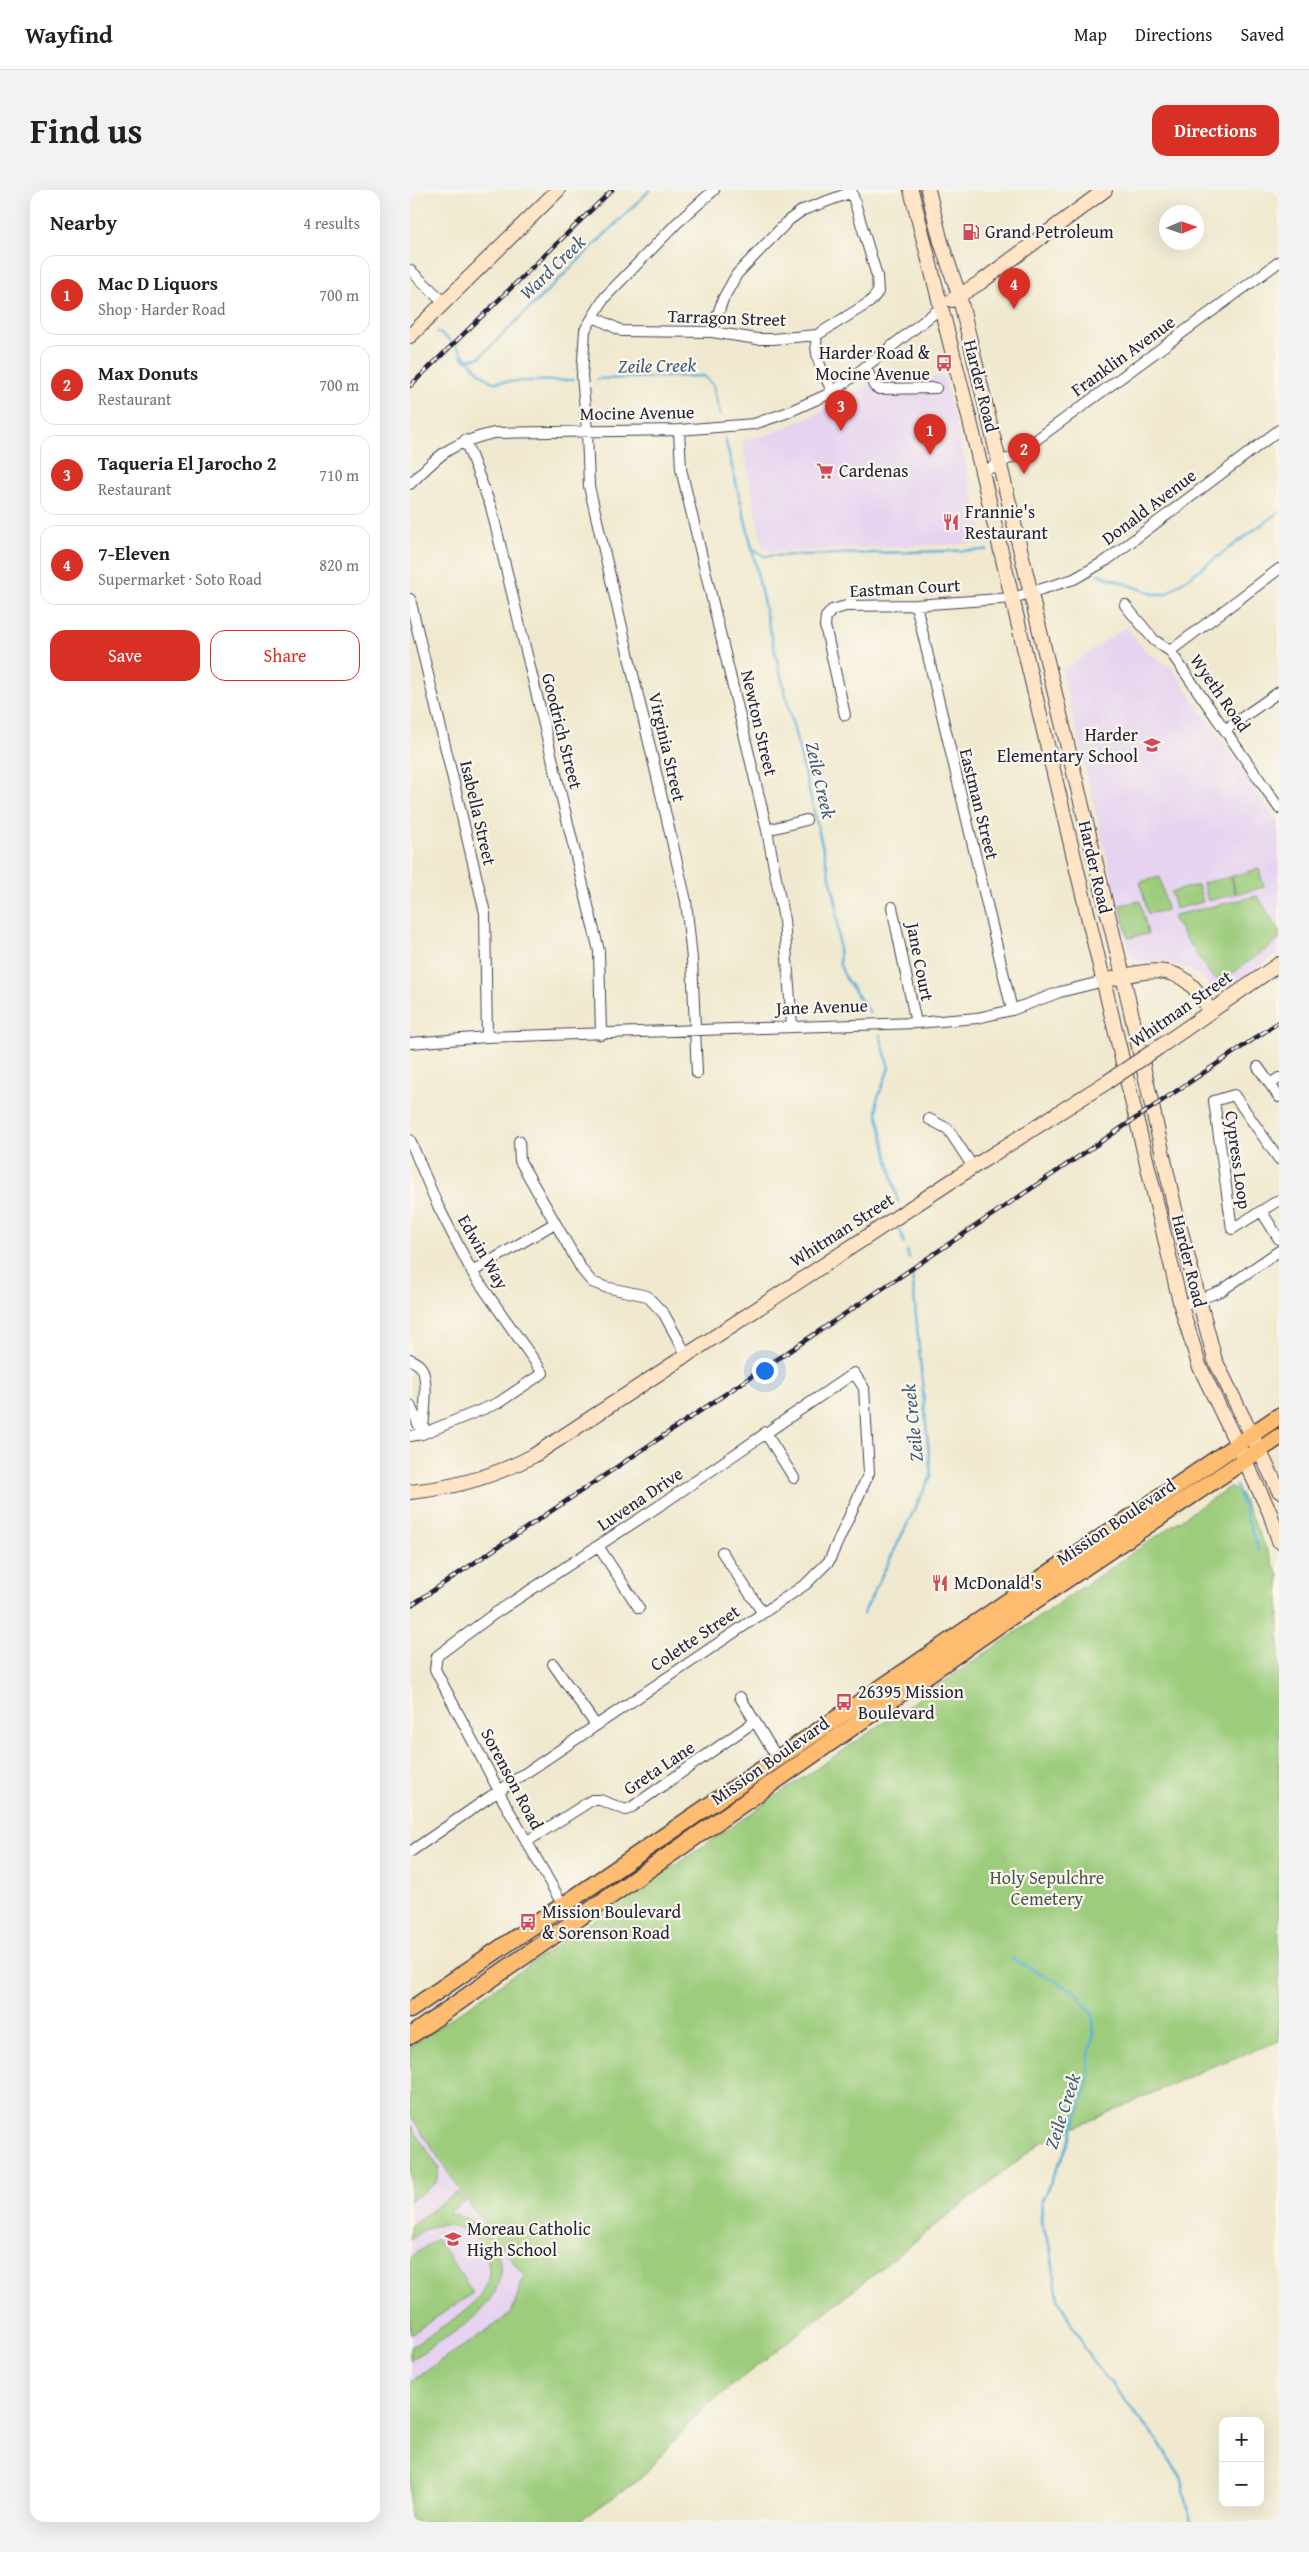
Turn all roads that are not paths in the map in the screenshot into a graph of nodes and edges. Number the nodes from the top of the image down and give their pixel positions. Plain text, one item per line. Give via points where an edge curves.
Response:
1 (558, 190) edge
2 (714, 190) edge
3 (911, 190) edge
4 (928, 190) edge
5 (1105, 190) edge
6 (851, 191) edge
7 (1279, 262) edge
8 (410, 270) edge
9 (959, 295) junction
10 (445, 303) junction
11 (942, 307) junction
12 (594, 317) junction
13 (712, 332) junction
14 (817, 335) junction
15 (410, 336) edge
16 (866, 367) junction
17 (936, 388) dead end
18 (833, 392) junction
19 (679, 430) junction
20 (1279, 430) edge
21 (587, 431) junction
22 (465, 440) junction
23 (998, 464) junction
24 (982, 472) junction
25 (410, 484) edge
26 (1279, 569) edge
27 (1030, 593) junction
28 (1013, 598) junction
29 (410, 599) edge
30 (1124, 605) dead end
31 (916, 606) junction
32 (1170, 651) junction
33 (1279, 692) edge
34 (845, 715) dead end
35 (1226, 729) junction
36 (1279, 808) edge
37 (806, 820) dead end
38 (767, 830) junction
39 (892, 907) dead end
40 (1279, 964) edge
41 (1123, 976) junction
42 (1104, 981) junction
43 (1012, 1010) junction
44 (1211, 1011) junction
45 (916, 1023) junction
46 (792, 1026) junction
47 (696, 1031) junction
48 (601, 1035) junction
49 (487, 1037) junction
50 (410, 1043) edge
51 (1258, 1067) dead end
52 (697, 1073) dead end
53 (1279, 1078) edge
54 (1270, 1084) junction
55 (1279, 1097) edge
56 (929, 1119) dead end
57 (410, 1140) edge
58 (519, 1141) dead end
59 (1279, 1159) edge
60 (973, 1167) junction
61 (1279, 1200) edge
62 (1262, 1212) junction
63 (555, 1223) junction
64 (1279, 1239) edge
65 (1279, 1251) edge
66 (472, 1272) junction
67 (1198, 1298) junction
68 (1181, 1306) junction
69 (686, 1354) junction
70 (410, 1359) edge
71 (854, 1373) joint
72 (410, 1405) edge
73 (1279, 1416) edge
74 (765, 1432) junction
75 (422, 1434) junction
76 (1252, 1434) junction
77 (410, 1436) edge
78 (1279, 1437) edge
79 (1258, 1450) junction
80 (1240, 1452) junction
81 (794, 1478) dead end
82 (1279, 1491) edge
83 (410, 1492) edge
84 (1279, 1541) edge
85 (598, 1546) junction
86 (722, 1552) dead end
87 (1002, 1606) junction
88 (639, 1608) dead end
89 (762, 1612) junction
90 (443, 1650) joint
91 (961, 1652) junction
92 (554, 1664) dead end
93 (740, 1697) dead end
94 (754, 1722) junction
95 (595, 1724) junction
96 (778, 1759) junction
97 (499, 1791) junction
98 (526, 1842) junction
99 (410, 1852) edge
100 (562, 1906) junction
101 (572, 1923) junction
102 (410, 2010) edge
103 (410, 2036) edge

1 - 10 main road
2 - 12 street, Virginia Street via 677,223 605,298
3 - 11 main road, Harder Road
4 - 9 main road, Harder Road
5 - 9 main road
6 - 13 street via 803,210 783,226 737,274 723,299
6 - 14 street, Tarragon Street via 877,276 878,292 870,302
7 - 23 street, Franklin Avenue via 1014,456
8 - 10 street
9 - 11 main road
9 - 23 main road, Harder Road
10 - 15 main road
11 - 16 street, Mocine Avenue
11 - 24 main road, Harder Road
12 - 13 street, Tarragon Street via 622,331
12 - 21 street, Virginia Street via 585,330 582,376
13 - 14 street, Tarragon Street via 757,339
14 - 18 street via 814,347 825,380
16 - 17 street via 879,390
16 - 18 street, Mocine Avenue
18 - 19 street, Mocine Avenue via 754,424
19 - 21 street, Mocine Avenue
19 - 38 street, Newton Street via 681,469
20 - 27 street, Donald Avenue via 1087,573
21 - 22 street, Mocine Avenue via 494,433
21 - 47 street, Virginia Street via 589,486 686,901
22 - 25 street, Mocine Avenue via 441,454
22 - 48 street, Goodrich Street via 491,507 598,951
23 - 24 street, Franklin Avenue
23 - 27 main road, Harder Road
24 - 28 main road, Harder Road
26 - 32 street
27 - 28 street, Eastman Court
27 - 41 main road, Harder Road
28 - 31 street, Eastman Court
28 - 42 main road, Harder Road
29 - 49 street, Isabella Street via 485,913
30 - 32 street, Wyeth Road via 1154,640
31 - 34 street, Eastman Court via 846,606 832,610 826,617 828,644
31 - 43 street, Eastman Street
32 - 35 street, Wyeth Road
33 - 35 street
35 - 36 street, Wyeth Road
37 - 38 street
38 - 46 street, Newton Street via 784,920
39 - 45 street, Jane Court
40 - 44 main road, Whitman Street
41 - 42 main road, Jane Avenue
41 - 44 main road, Jane Avenue via 1153,971 1172,974 1192,986
41 - 67 main road, Harder Road
42 - 43 street, Jane Avenue via 1060,992
42 - 68 main road, Harder Road
43 - 45 street, Jane Avenue via 977,1018
44 - 60 main road, Whitman Street, bridge
45 - 46 street, Jane Avenue
46 - 47 street, Jane Avenue
47 - 48 street, Jane Avenue
47 - 52 street, Virginia Street
48 - 49 street, Jane Avenue
49 - 50 street, Jane Avenue
51 - 54 street
53 - 54 street
54 - 55 street
56 - 60 street via 948,1129
57 - 66 street, Edwin Way via 437,1204
58 - 63 street via 520,1161
59 - 62 street, Cypress Loop via 1234,1095 1214,1101 1232,1229
60 - 69 main road, Whitman Street
61 - 62 street, Cypress Loop
62 - 64 street, Cypress Loop
63 - 66 street
63 - 69 street via 592,1282 648,1296 664,1314
65 - 67 street via 1221,1290
66 - 75 street, Edwin Way via 543,1373 498,1403
67 - 68 street
67 - 76 main road, Harder Road via 1215,1360
68 - 80 main road, Harder Road via 1199,1365
69 - 83 main road, Whitman Street via 553,1444 512,1467 471,1482
70 - 75 street via 421,1367 424,1377 426,1412
71 - 74 street, Luvena Drive
71 - 89 street, Colette Street via 864,1388 870,1464 867,1482 829,1561 806,1584
72 - 75 street
73 - 76 main road, Mission Boulevard
74 - 81 street
74 - 85 street, Luvena Drive
75 - 77 street
76 - 79 main road, Harder Road
76 - 80 main road, Mission Boulevard
78 - 79 main road, Mission Boulevard
79 - 80 main road, Mission Boulevard
79 - 82 main road, Harder Road
80 - 84 main road, Harder Road via 1270,1512
80 - 87 main road, Mission Boulevard
80 - 91 main road, Mission Boulevard
85 - 88 street
85 - 90 street, Luvena Drive
86 - 89 street
87 - 91 main road via 1000,1616 972,1634
87 - 96 main road, Mission Boulevard
89 - 95 street, Colette Street
90 - 97 street, Sorenson Road via 437,1656 435,1669
91 - 101 main road, Mission Boulevard
92 - 95 street
93 - 94 street
94 - 96 street
94 - 98 street, Greta Lane via 632,1807 626,1810 592,1800
95 - 97 street, Colette Street
96 - 100 main road, Mission Boulevard
97 - 98 street, Sorenson Road
97 - 99 street, Colette Street
98 - 100 street, Sorenson Road
100 - 101 street, Sorenson Road
100 - 102 main road, Mission Boulevard
101 - 103 main road, Mission Boulevard

